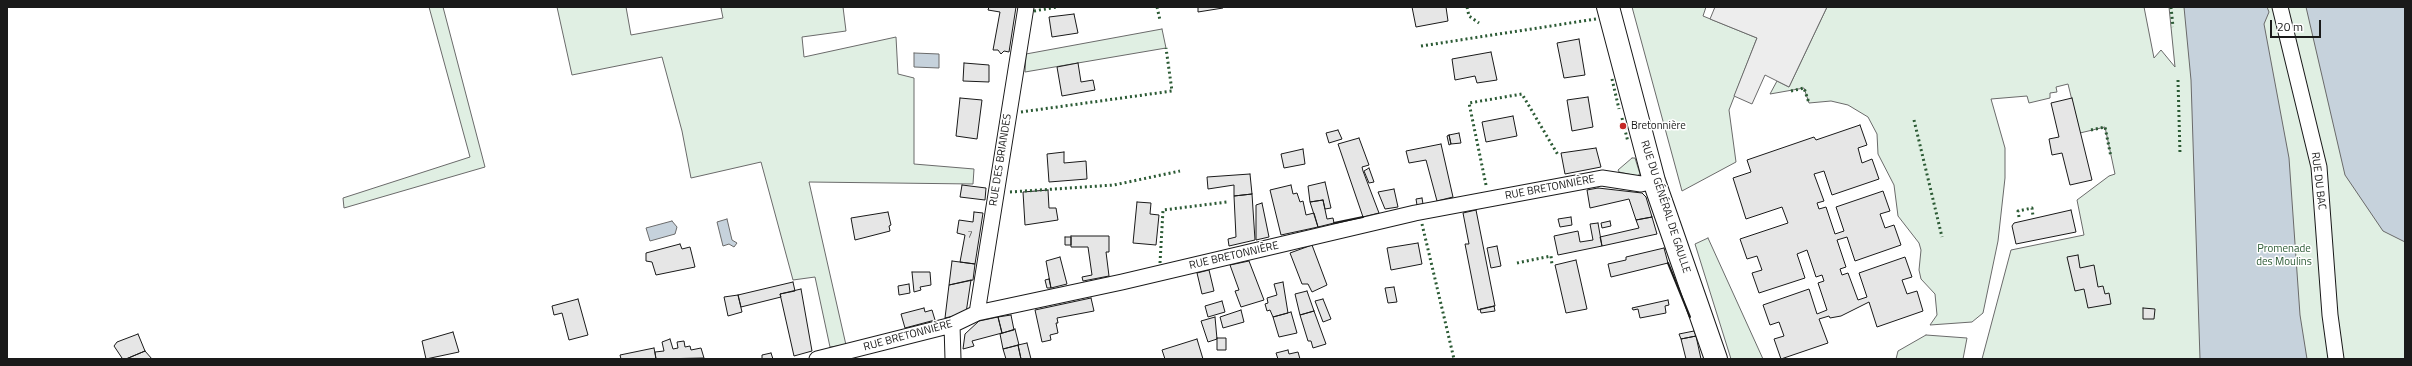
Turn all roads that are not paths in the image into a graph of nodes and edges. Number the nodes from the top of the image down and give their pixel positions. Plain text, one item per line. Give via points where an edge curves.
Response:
1 (1026, 7) edge
2 (1608, 7) edge
3 (2280, 7) edge
4 (1654, 181) junction
5 (977, 313) junction
6 (952, 325) junction
7 (817, 359) edge
8 (953, 359) edge
9 (1716, 359) edge
10 (2336, 359) edge

1 - 5 street, RUE DES BRIANDES
2 - 4 main road, RUE DU GÉNÉRAL DE GAULLE
3 - 10 street, RUE DU BAC via 2319,167 2330,315
4 - 5 street, RUE BRETONNIÈRE via 1641,184 1602,178 1415,213 1133,280
4 - 9 main road, RUE DU GÉNÉRAL DE GAULLE
5 - 6 street, RUE BRETONNIÈRE
6 - 7 street, RUE BRETONNIÈRE
6 - 8 street

